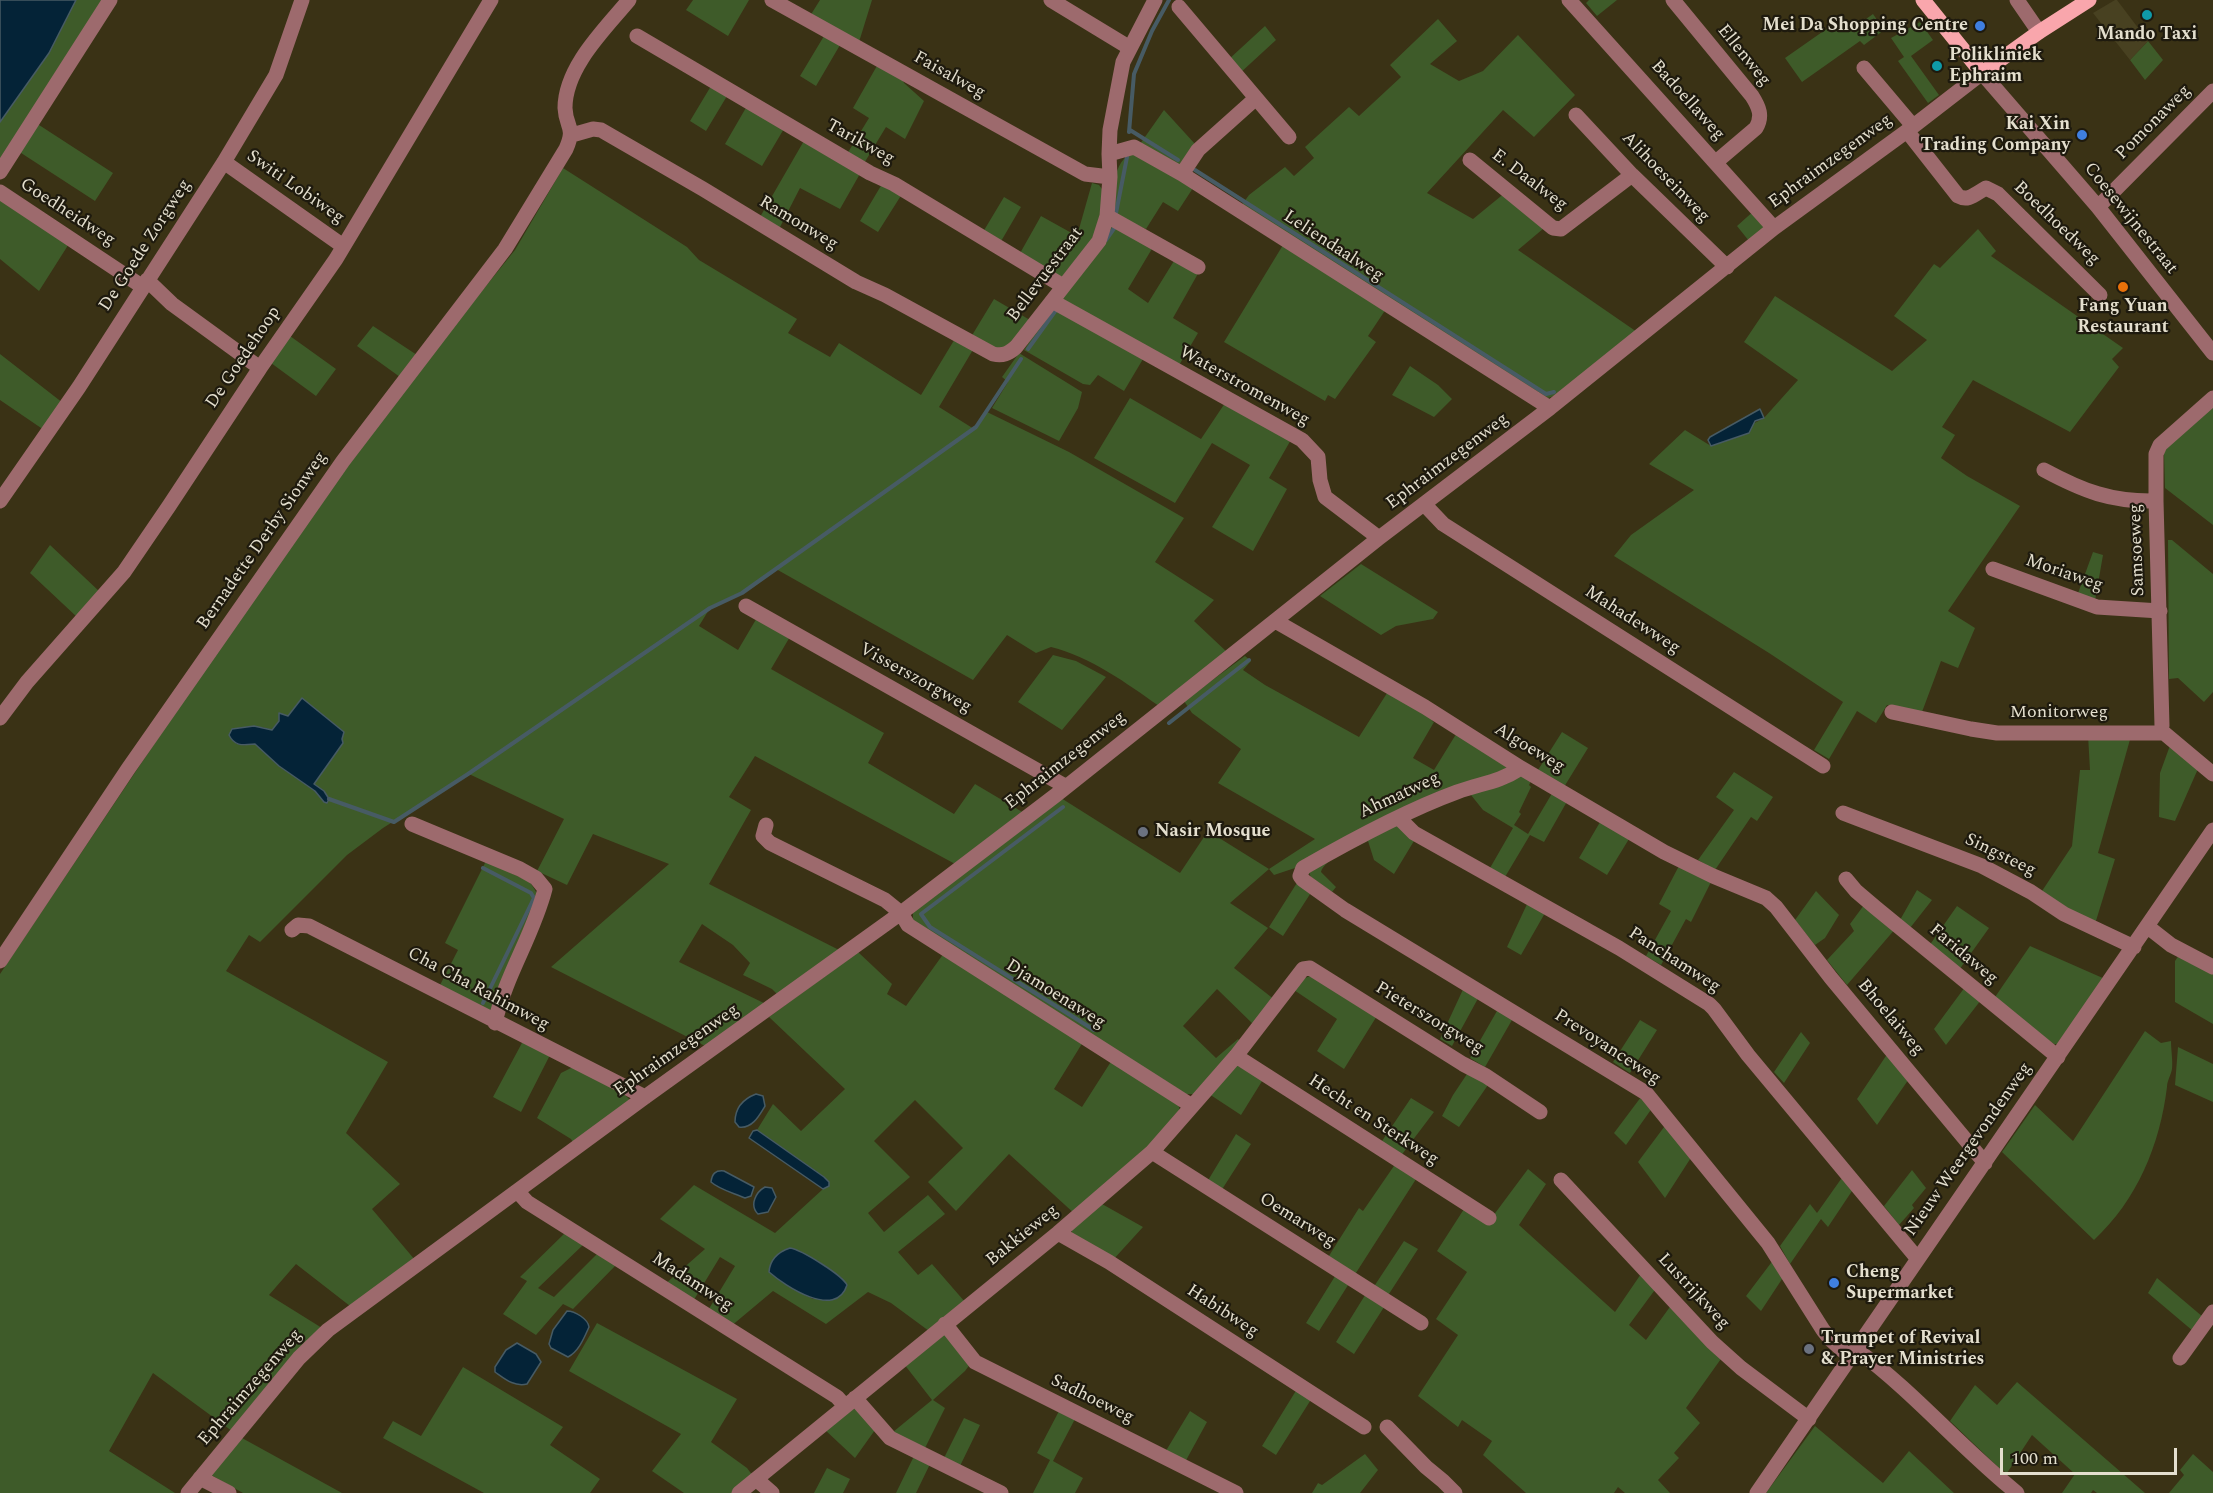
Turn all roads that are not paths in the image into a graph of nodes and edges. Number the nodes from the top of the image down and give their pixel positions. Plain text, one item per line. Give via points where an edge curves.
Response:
1 (110, 0) edge
2 (303, 0) edge
3 (491, 0) edge
4 (629, 0) edge
5 (772, 0) edge
6 (1051, 0) edge
7 (1155, 0) edge
8 (1569, 0) edge
9 (1673, 0) edge
10 (1923, 0) edge
11 (2017, 0) edge
12 (2089, 0) edge
13 (1179, 7) dead end
14 (2039, 32) junction
15 (637, 36) dead end
16 (1130, 48) junction
17 (1864, 68) dead end
18 (1982, 73) junction
19 (2213, 91) edge
20 (1255, 99) junction
21 (1576, 115) dead end
22 (1910, 129) junction
23 (1289, 137) dead end
24 (569, 142) junction
25 (1110, 154) junction
26 (1470, 159) dead end
27 (224, 162) junction
28 (1716, 162) junction
29 (0, 172) edge
30 (1182, 174) junction
31 (1632, 175) junction
32 (1110, 177) junction
33 (0, 192) edge
34 (2098, 207) junction
35 (1107, 216) junction
36 (1774, 228) junction
37 (343, 246) junction
38 (1198, 267) dead end
39 (1727, 267) junction
40 (145, 284) junction
41 (1063, 286) junction
42 (2100, 295) dead end
43 (1052, 301) junction
44 (2213, 353) edge
45 (1006, 355) joint
46 (260, 368) junction
47 (2213, 398) edge
48 (1550, 408) junction
49 (2044, 470) dead end
50 (0, 501) edge
51 (2156, 501) junction
52 (1425, 505) junction
53 (1379, 538) junction
54 (1993, 569) dead end
55 (746, 606) dead end
56 (2160, 611) junction
57 (1277, 622) junction
58 (1892, 712) dead end
59 (0, 718) edge
60 (2162, 726) dead end
61 (1823, 766) dead end
62 (1521, 768) junction
63 (2213, 774) edge
64 (1065, 786) junction
65 (1843, 813) dead end
66 (1399, 818) junction
67 (412, 824) dead end
68 (766, 825) dead end
69 (2213, 830) edge
70 (1301, 872) joint
71 (1846, 879) dead end
72 (1766, 898) joint
73 (901, 914) junction
74 (2148, 927) junction
75 (292, 930) dead end
76 (2134, 947) junction
77 (0, 961) edge
78 (2213, 967) edge
79 (1298, 975) joint
80 (495, 1023) junction
81 (1236, 1056) junction
82 (2058, 1057) junction
83 (645, 1097) junction
84 (1192, 1106) junction
85 (1540, 1112) dead end
86 (1152, 1152) junction
87 (1985, 1163) junction
88 (1561, 1180) dead end
89 (518, 1192) junction
90 (1489, 1218) dead end
91 (1058, 1233) junction
92 (1917, 1258) junction
93 (2213, 1312) edge
94 (1421, 1323) dead end
95 (945, 1324) junction
96 (1853, 1354) junction
97 (2180, 1359) dead end
98 (850, 1402) junction
99 (1809, 1419) junction
100 (1364, 1427) dead end
101 (1387, 1428) dead end
102 (200, 1478) junction
103 (756, 1479) junction
104 (188, 1493) edge
105 (229, 1493) edge
106 (740, 1493) edge
107 (772, 1493) edge
108 (1001, 1493) edge
109 (1236, 1493) edge
110 (1455, 1493) edge
111 (1757, 1493) edge
112 (2017, 1493) edge

1 - 29 street
2 - 27 street, De Goede Zorgweg via 276,75
3 - 37 street, De Goedehoop
4 - 24 street via 590,45 570,85 566,108
5 - 32 street, Faisalweg via 1085,174
6 - 16 street
7 - 16 street
8 - 28 street, Badoellaweg
9 - 28 street, Ellenweg via 1752,96 1760,112 1756,128
10 - 18 main road, Coesewijnestraat
11 - 14 street
12 - 14 main road
13 - 20 street
14 - 18 main road
15 - 41 street, Tarikweg
16 - 25 street via 1123,62 1110,130
17 - 22 street
18 - 22 street, Ephraimzegenweg
18 - 34 street, Coesewijnestraat
19 - 34 street, Pomonaweg
20 - 23 street
20 - 30 street via 1198,150
21 - 31 street, Alihoeseinweg
22 - 36 street, Ephraimzegenweg
22 - 42 street, Boedhoedweg via 1958,196 1970,198 1986,188 1998,194
24 - 45 street, Ramonweg via 593,129 601,130 856,282 993,354
24 - 77 street, Bernadette Derby Sionweg via 505,249 343,461 128,769
25 - 30 street, Leliendaalweg via 1134,147
25 - 32 street
26 - 31 street, E. Daalweg via 1553,228 1561,229
27 - 37 street, Switi Lobiweg
27 - 40 street, De Goede Zorgweg
28 - 36 street, Badoellaweg
30 - 48 street, Leliendaalweg
31 - 39 street, Alihoeseinweg
32 - 35 street, Bellevuestraat
33 - 40 street, Goedheidweg
34 - 44 street, Coesewijnestraat
35 - 38 street
35 - 41 street, Bellevuestraat via 1099,241
36 - 39 street, Ephraimzegenweg
37 - 46 street, De Goedehoop
39 - 48 street, Ephraimzegenweg
40 - 46 street, Goedheidweg
40 - 50 street, De Goede Zorgweg
41 - 43 street, Bellevuestraat
43 - 45 street, Bellevuestraat
43 - 53 street, Waterstromenweg via 1302,440 1318,457 1325,497
46 - 59 street, De Goedehoop via 124,572
47 - 51 street, Samsoeweg via 2158,447
48 - 52 street, Ephraimzegenweg
49 - 51 street via 2108,498
51 - 56 street, Samsoeweg
52 - 53 street, Ephraimzegenweg
52 - 61 street, Mahadewweg via 1443,524
53 - 57 street, Ephraimzegenweg
54 - 56 street, Moriaweg via 2097,607
55 - 64 street, Visserszorgweg
56 - 60 street, Samsoeweg
57 - 62 street, Algoeweg via 1425,707
57 - 64 street, Ephraimzegenweg
58 - 63 street, Monitorweg via 1991,732 2164,733
62 - 66 street, Ahmatweg via 1503,779 1457,792
62 - 72 street, Algoeweg via 1664,852
64 - 73 street, Ephraimzegenweg
65 - 76 street, Singsteeg via 1982,866 2064,914
66 - 70 street, Ahmatweg via 1340,847
66 - 92 street, Panchamweg via 1414,833 1619,948 1714,1008
67 - 80 street via 520,869 536,878 544,890 499,1002
68 - 73 street, Djamoenaweg via 764,836 770,843 885,900
69 - 74 street, Nieuw Weergevondenweg
70 - 96 street, Prevoyanceweg via 1303,880 1345,910 1647,1093 1768,1243 1823,1330
71 - 82 street, Faridaweg
72 - 87 street, Bhoelaiweg
73 - 83 street, Ephraimzegenweg
73 - 84 street, Djamoenaweg via 908,925
74 - 76 street, Nieuw Weergevondenweg
74 - 78 street via 2171,945
75 - 80 street, Cha Cha Rahimweg via 298,925 309,926
76 - 82 street, Nieuw Weergevondenweg
79 - 81 street, Bakkieweg
79 - 85 street, Pieterszorgweg via 1311,968
80 - 83 street, Cha Cha Rahimweg
81 - 84 street, Bakkieweg
81 - 90 street, Hecht en Sterkweg
82 - 87 street, Nieuw Weergevondenweg
83 - 89 street, Ephraimzegenweg
84 - 86 street, Bakkieweg
86 - 91 street, Bakkieweg
86 - 94 street, Oemarweg
87 - 92 street, Nieuw Weergevondenweg
88 - 99 street, Lustrijkweg via 1713,1342
89 - 98 street, Madamweg via 527,1202
89 - 102 street, Ephraimzegenweg via 328,1330 299,1358
91 - 95 street, Bakkieweg
91 - 100 street, Habibweg
92 - 96 street, Nieuw Weergevondenweg
93 - 97 street
95 - 98 street, Bakkieweg
95 - 109 street, Sadhoeweg via 975,1362
96 - 99 street, Nieuw Weergevondenweg
96 - 112 street, Prevoyanceweg via 1901,1385
98 - 103 street, Bakkieweg
98 - 108 street, Madamweg via 890,1438
99 - 111 street, Nieuw Weergevondenweg
101 - 110 street
102 - 104 street, Ephraimzegenweg
102 - 105 street
103 - 106 street, Bakkieweg
103 - 107 street

